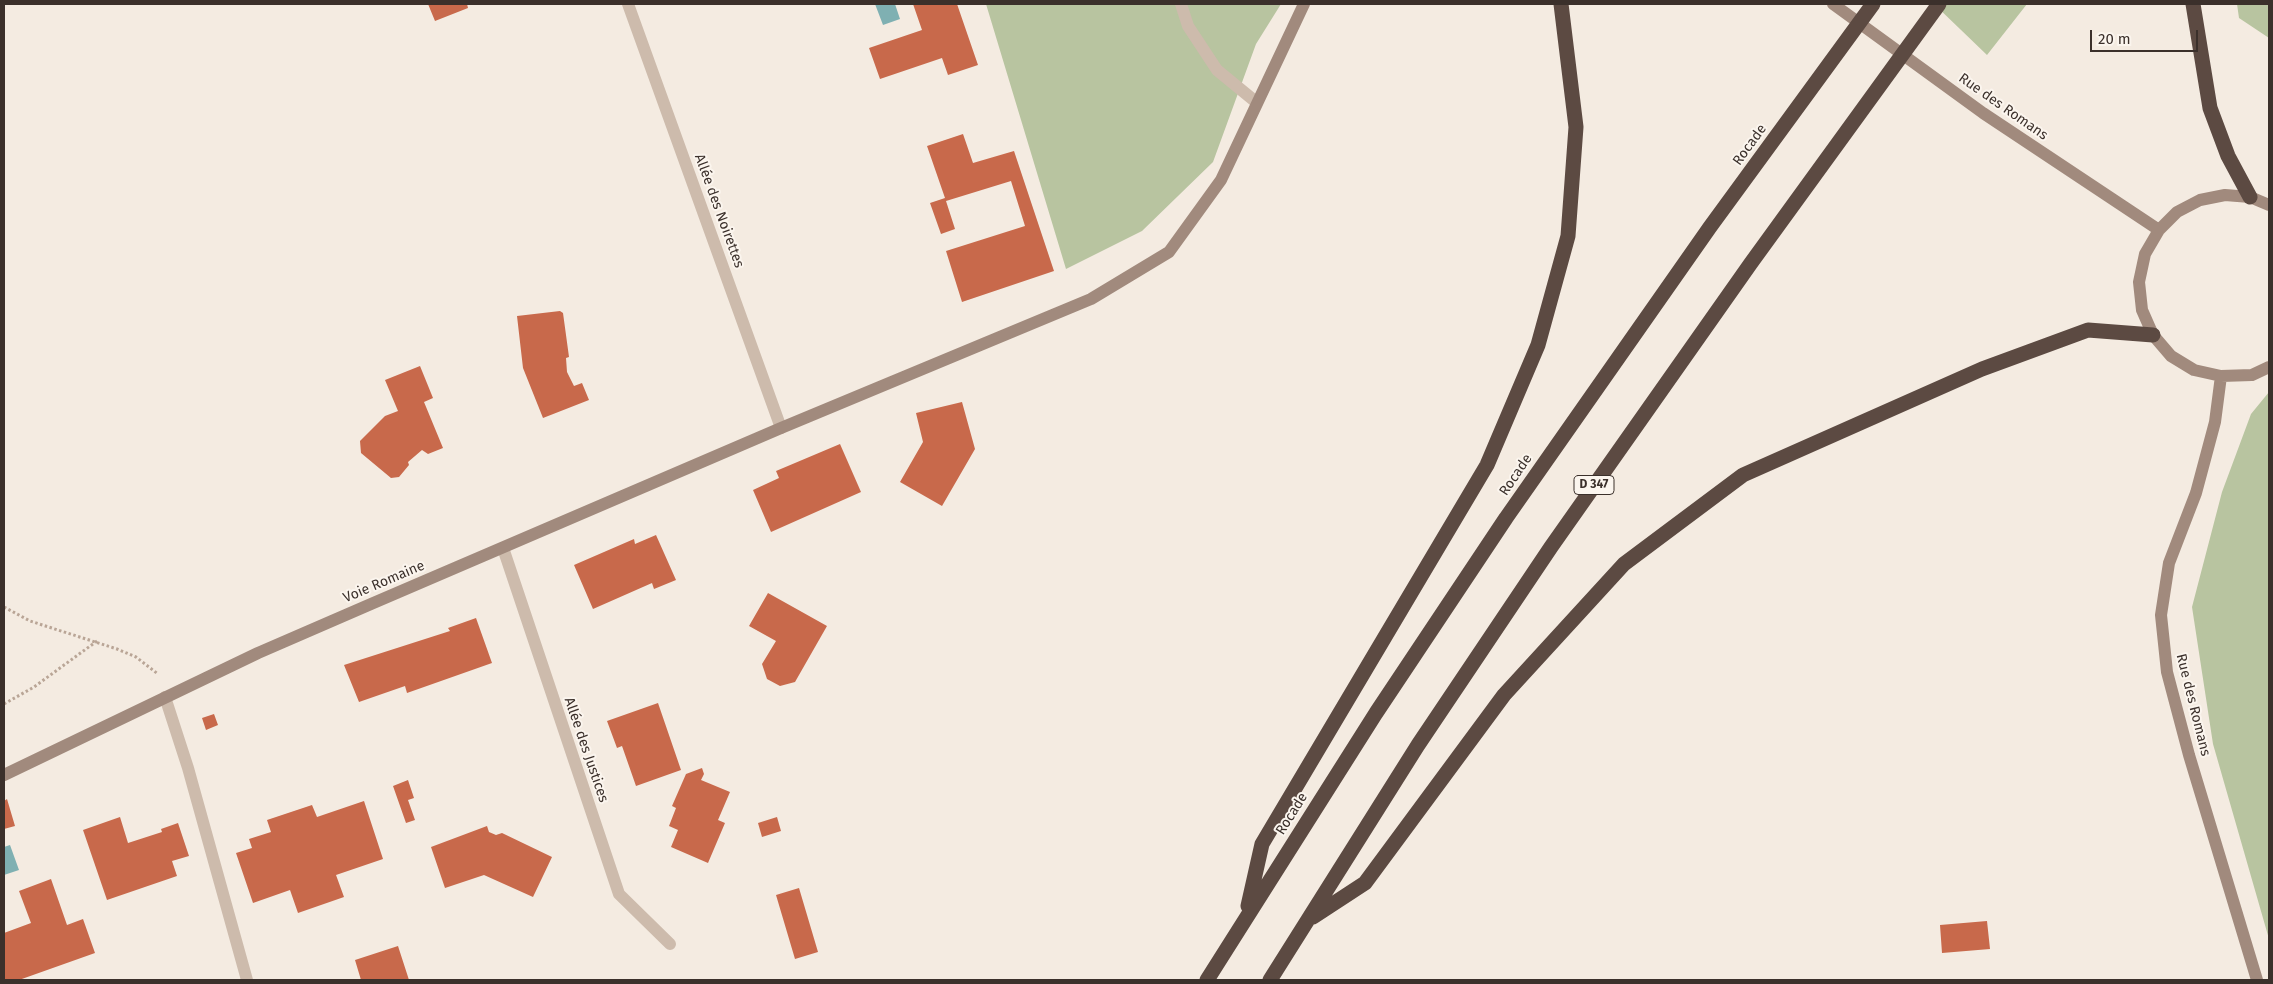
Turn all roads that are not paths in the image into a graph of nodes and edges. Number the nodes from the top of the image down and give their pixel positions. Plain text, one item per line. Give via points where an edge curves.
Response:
1 (628, 4) edge
2 (1181, 4) edge
3 (1304, 4) edge
4 (1561, 4) edge
5 (1834, 4) edge
6 (1873, 4) edge
7 (1939, 4) edge
8 (2193, 4) edge
9 (1256, 102) junction
10 (2250, 198) junction
11 (2269, 205) edge
12 (2158, 230) junction
13 (2153, 335) junction
14 (2269, 367) edge
15 (2221, 376) junction
16 (781, 428) junction
17 (503, 548) junction
18 (165, 698) junction
19 (4, 775) edge
20 (1246, 918) junction
21 (1308, 921) junction
22 (670, 944) dead end
23 (248, 980) edge
24 (1207, 980) edge
25 (1270, 980) edge
26 (2257, 980) edge

1 - 16 street, Allée des Noirettes
2 - 9 street via 1188,26 1217,70
3 - 9 street, Voie Romaine
4 - 20 highway via 1576,127 1568,236 1538,345 1487,465 1262,844
5 - 12 street, Rue des Romans via 1983,113
6 - 20 highway, Rocade via 1565,433 1376,713
7 - 21 highway, D 347 via 1562,531 1418,745
8 - 10 highway via 2210,108 2228,156
9 - 16 street, Voie Romaine via 1221,180 1169,252 1091,299
10 - 11 street
10 - 12 street via 2225,195 2200,200 2177,212
12 - 13 street via 2145,254 2139,282 2142,310
13 - 15 street via 2171,356 2194,370
13 - 21 highway via 2088,330 1982,369 1743,475 1624,564 1504,695 1366,883
14 - 15 street via 2252,375
15 - 26 street, Rue des Romans via 2215,422 2196,493 2169,563 2161,614 2167,672
16 - 17 street, Voie Romaine
17 - 18 street, Voie Romaine via 258,653
17 - 22 street, Allée des Justices via 620,894
18 - 19 street, Voie Romaine
18 - 23 street
20 - 24 highway, Rocade
21 - 25 highway, D 347

